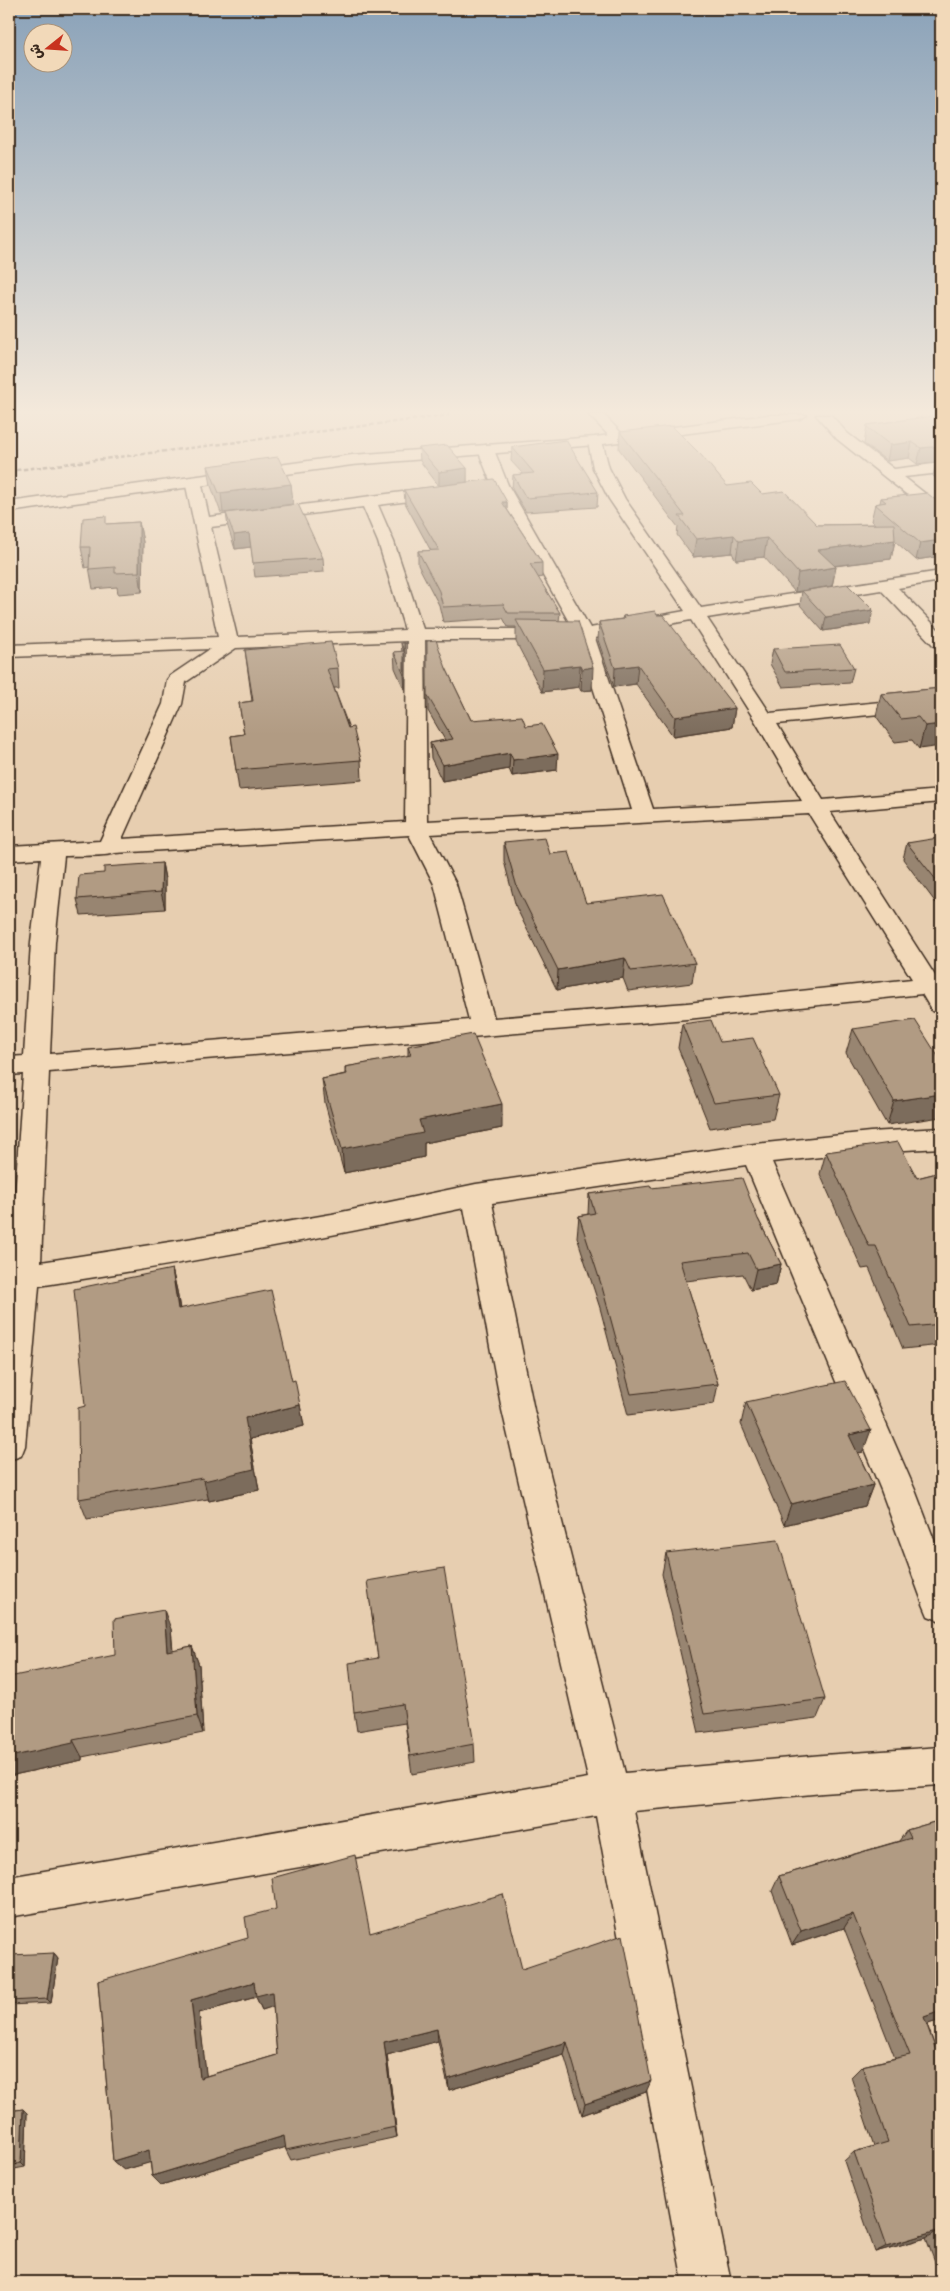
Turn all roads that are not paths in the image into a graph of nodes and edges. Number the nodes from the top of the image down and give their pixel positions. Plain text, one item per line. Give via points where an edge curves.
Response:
1 (219, 522) edge
2 (377, 522) edge
3 (521, 522) edge
4 (632, 522) edge
5 (203, 524) joint
6 (941, 576) edge
7 (885, 584) junction
8 (696, 614) junction
9 (585, 634) junction
10 (416, 635) junction
11 (941, 642) edge
12 (229, 644) junction
13 (9, 651) edge
14 (941, 702) edge
15 (764, 719) junction
16 (941, 796) edge
17 (816, 807) junction
18 (644, 815) junction
19 (416, 828) junction
20 (107, 849) junction
21 (53, 852) junction
22 (9, 854) edge
23 (935, 995) edge
24 (484, 1028) junction
25 (36, 1063) junction
26 (9, 1066) edge
27 (941, 1138) edge
28 (755, 1154) junction
29 (476, 1195) junction
30 (25, 1276) junction
31 (9, 1446) edge
32 (941, 1604) edge
33 (941, 1766) edge
34 (611, 1794) junction
35 (9, 1897) edge
36 (707, 2282) edge

1 - 5 street
2 - 10 street
3 - 9 street
4 - 8 street
5 - 12 street
6 - 7 street
7 - 8 street
7 - 11 street
8 - 9 street
8 - 15 street
9 - 10 street
9 - 18 street
10 - 12 street
10 - 19 street
12 - 13 street
12 - 20 street via 178,680 171,709
14 - 15 street
15 - 17 street
16 - 17 street
17 - 18 street
17 - 23 street
18 - 19 street
19 - 20 street
19 - 24 street via 445,884
20 - 21 street
21 - 22 street
21 - 25 street via 43,942
23 - 24 street
24 - 25 street
25 - 26 street
25 - 30 street
27 - 28 street
28 - 29 street
28 - 32 street via 898,1490
29 - 30 street via 332,1225
29 - 34 street via 518,1410
30 - 31 street
33 - 34 street
34 - 35 street
34 - 36 street

